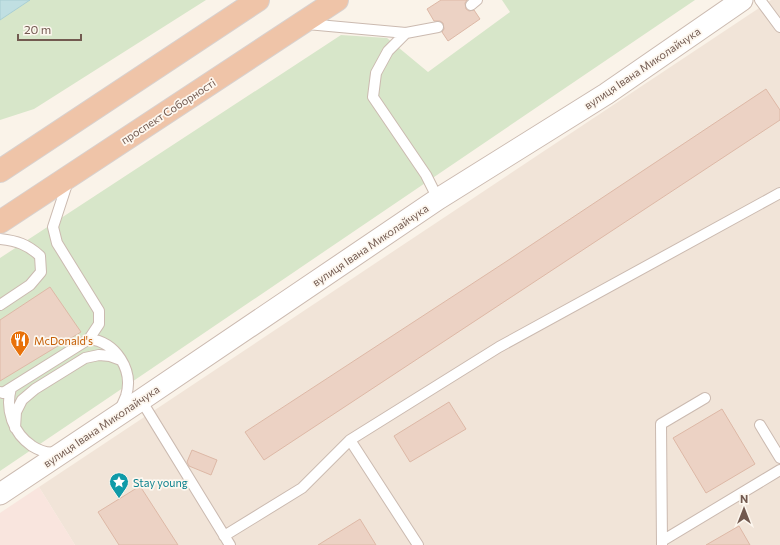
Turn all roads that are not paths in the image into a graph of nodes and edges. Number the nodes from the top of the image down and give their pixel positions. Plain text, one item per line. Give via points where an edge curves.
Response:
1 (258, 0) edge
2 (337, 0) edge
3 (742, 0) edge
4 (760, 0) edge
5 (302, 23) junction
6 (438, 27) dead end
7 (780, 27) edge
8 (406, 33) junction
9 (0, 171) edge
10 (69, 176) junction
11 (780, 193) edge
12 (438, 199) junction
13 (0, 222) edge
14 (0, 239) edge
15 (0, 305) edge
16 (89, 339) junction
17 (121, 360) junction
18 (11, 388) junction
19 (0, 392) edge
20 (705, 398) dead end
21 (141, 400) junction
22 (116, 417) junction
23 (760, 425) dead end
24 (15, 428) junction
25 (350, 440) junction
26 (66, 450) junction
27 (780, 458) edge
28 (780, 470) edge
29 (0, 494) edge
30 (224, 536) junction
31 (662, 543) edge
32 (230, 545) edge
33 (418, 545) edge

1 - 9 highway
2 - 5 highway, проспект Соборності
3 - 12 street, вулиця Івана Миколайчука via 606,94
4 - 7 lane
5 - 8 lane
5 - 10 highway, проспект Соборності
6 - 8 lane
8 - 12 lane via 388,51 376,73 373,97 426,175
10 - 13 highway, проспект Соборності
10 - 16 lane via 53,227 57,244 99,311 99,324
11 - 25 lane via 499,347
12 - 21 street, вулиця Івана Миколайчука
14 - 15 lane via 12,240 30,247 40,256 41,272 30,285
16 - 17 lane via 104,342
16 - 18 lane
17 - 22 lane via 128,383 126,395
17 - 24 lane via 99,355 85,358 35,389 22,400 16,412
18 - 19 lane
18 - 24 lane via 9,406
20 - 31 lane via 660,424
21 - 22 street, вулиця Івана Миколайчука
21 - 30 lane
22 - 26 street, вулиця Івана Миколайчука
23 - 27 lane
24 - 26 lane via 22,438 40,452
25 - 30 lane via 302,488
25 - 33 lane
26 - 29 street, вулиця Івана Миколайчука
28 - 31 lane
30 - 32 lane

